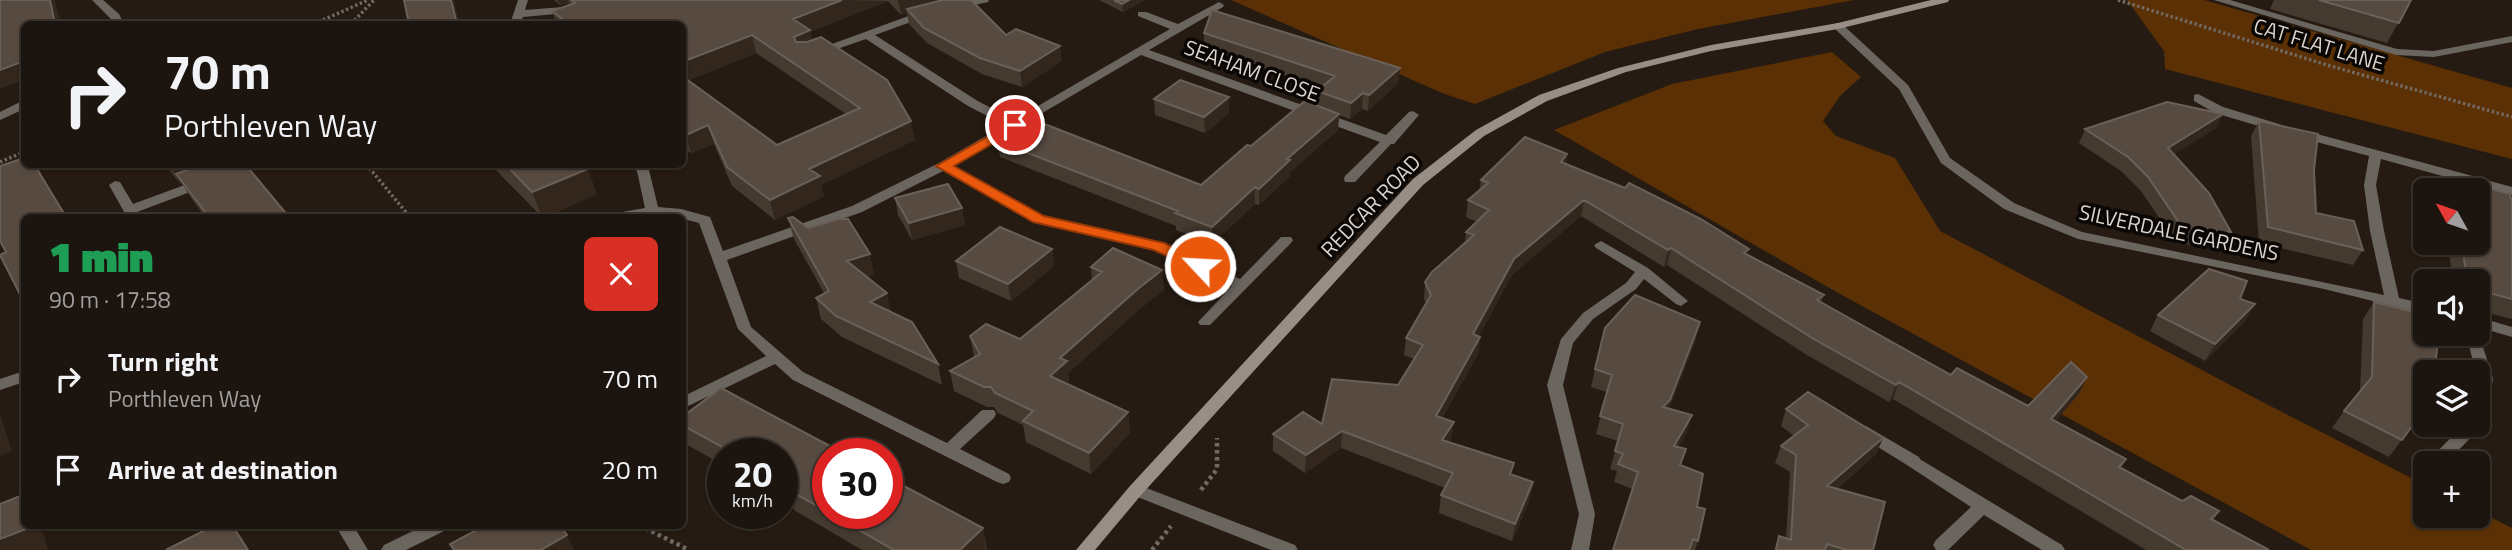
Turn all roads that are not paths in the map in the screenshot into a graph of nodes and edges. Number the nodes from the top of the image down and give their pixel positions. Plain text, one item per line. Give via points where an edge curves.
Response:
1 (97, 0) edge
2 (523, 0) edge
3 (609, 0) edge
4 (984, 0) edge
5 (1944, 0) edge
6 (2219, 0) edge
7 (1219, 5) dead end
8 (1142, 14) dead end
9 (516, 19) edge
10 (118, 21) edge
11 (1838, 26) junction
12 (1177, 28) junction
13 (867, 35) junction
14 (2512, 39) edge
15 (1140, 51) junction
16 (806, 57) edge
17 (2198, 98) dead end
18 (21, 106) edge
19 (0, 116) edge
20 (1413, 116) dead end
21 (1015, 125) junction
22 (1390, 141) junction
23 (2376, 155) junction
24 (943, 166) junction
25 (641, 168) edge
26 (1350, 179) dead end
27 (201, 183) edge
28 (115, 184) dead end
29 (2512, 191) edge
30 (652, 208) junction
31 (132, 213) edge
32 (628, 214) edge
33 (1286, 240) dead end
34 (1601, 245) dead end
35 (721, 257) junction
36 (1643, 271) junction
37 (1240, 284) junction
38 (1681, 301) dead end
39 (2393, 302) junction
40 (2413, 306) edge
41 (1205, 322) dead end
42 (2490, 326) edge
43 (2512, 332) edge
44 (778, 357) junction
45 (21, 377) edge
46 (0, 385) edge
47 (686, 402) edge
48 (988, 414) dead end
49 (1853, 424) edge
50 (2461, 437) edge
51 (948, 451) junction
52 (2448, 451) edge
53 (1003, 478) dead end
54 (1136, 490) junction
55 (1983, 506) junction
56 (346, 529) edge
57 (432, 529) edge
58 (1939, 547) edge
59 (359, 550) edge
60 (390, 550) edge
61 (1085, 550) edge
62 (1289, 550) edge
63 (1580, 550) edge
64 (2056, 550) edge

1 - 10 street
2 - 9 street
3 - 9 street
4 - 13 street via 915,16
5 - 11 street, REDCAR ROAD
6 - 14 street via 2396,52 2434,54
7 - 12 street
8 - 12 street
11 - 39 street, SILVERDALE GARDENS via 1905,88 1945,160 2009,206 2078,235
11 - 54 street, REDCAR ROAD via 1712,48 1622,70 1543,98 1480,133 1418,182
12 - 15 street
13 - 16 street
13 - 21 street via 972,103
15 - 21 street
15 - 22 street, SEAHAM CLOSE
17 - 23 street via 2236,116
18 - 19 street
20 - 22 street
21 - 24 street
22 - 26 street
23 - 29 street
23 - 39 street via 2370,185
24 - 35 street via 858,209
24 - 37 street via 1039,219 1158,247
25 - 30 street
27 - 31 street
28 - 31 street
30 - 32 street
30 - 35 street via 705,219
33 - 37 street
34 - 36 street
35 - 44 street via 745,329
36 - 38 street
36 - 63 street via 1631,286 1588,316 1566,342 1555,385 1587,514
37 - 41 street
39 - 40 street, SILVERDALE GARDENS
42 - 43 street
44 - 47 street
44 - 51 street via 798,376
45 - 46 street
48 - 51 street
49 - 55 street
50 - 52 street
51 - 53 street
54 - 61 street, REDCAR ROAD
54 - 62 street
55 - 58 street
55 - 64 street
56 - 59 street
57 - 60 street

